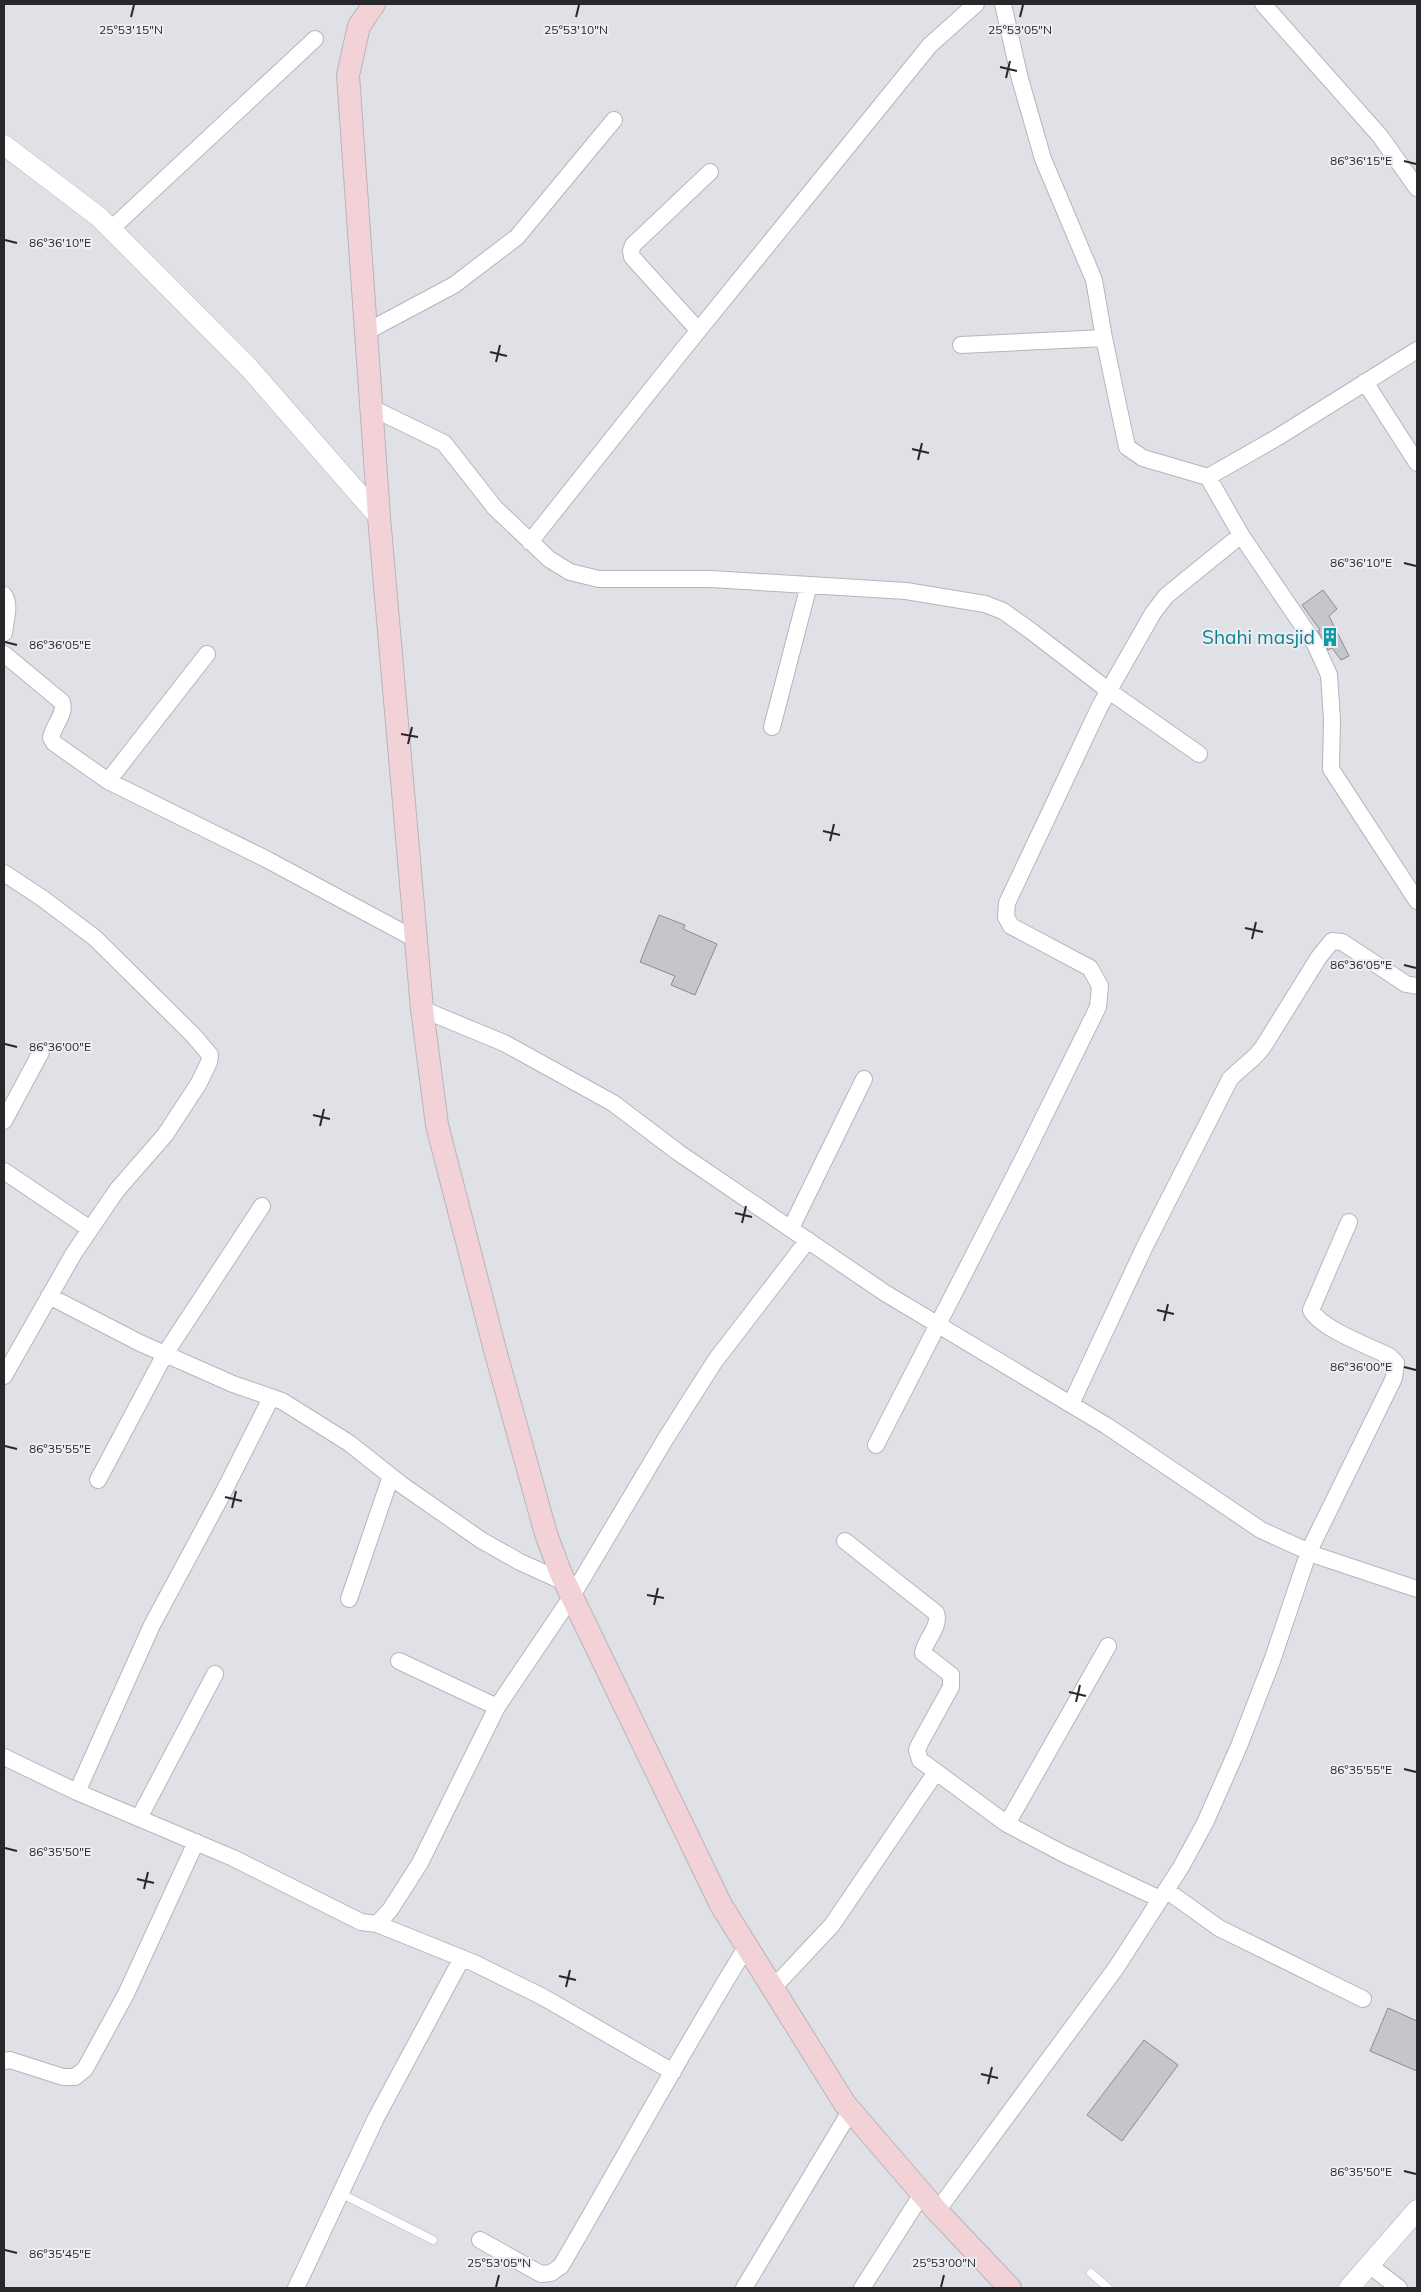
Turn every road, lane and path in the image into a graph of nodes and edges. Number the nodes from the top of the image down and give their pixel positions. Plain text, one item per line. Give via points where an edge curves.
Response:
1 (374, 4) edge
2 (976, 4) edge
3 (1003, 4) edge
4 (1263, 4) edge
5 (315, 39) dead end
6 (614, 120) dead end
7 (4, 145) edge
8 (710, 172) dead end
9 (1417, 187) edge
10 (111, 229) junction
11 (698, 330) junction
12 (366, 332) junction
13 (1104, 338) junction
14 (961, 344) dead end
15 (1417, 350) edge
16 (1365, 382) junction
17 (372, 408) junction
18 (1417, 462) edge
19 (1208, 477) junction
20 (379, 517) junction
21 (1241, 535) junction
22 (530, 542) junction
23 (809, 585) junction
24 (4, 595) edge
25 (4, 633) edge
26 (4, 654) edge
27 (207, 654) dead end
28 (1109, 691) junction
29 (772, 727) dead end
30 (1199, 754) dead end
31 (108, 781) junction
32 (4, 873) edge
33 (1417, 901) edge
34 (416, 940) junction
35 (1417, 986) edge
36 (422, 1008) junction
37 (41, 1052) dead end
38 (864, 1078) dead end
39 (4, 1121) edge
40 (4, 1171) edge
41 (262, 1206) dead end
42 (1350, 1222) dead end
43 (791, 1228) junction
44 (90, 1229) junction
45 (808, 1240) junction
46 (49, 1296) junction
47 (938, 1324) junction
48 (165, 1354) junction
49 (4, 1376) edge
50 (271, 1398) junction
51 (1071, 1404) junction
52 (876, 1445) dead end
53 (391, 1476) junction
54 (98, 1480) dead end
55 (845, 1541) dead end
56 (1309, 1551) junction
57 (568, 1589) junction
58 (1417, 1589) edge
59 (349, 1600) dead end
60 (1108, 1646) dead end
61 (399, 1661) dead end
62 (215, 1674) dead end
63 (497, 1707) junction
64 (4, 1758) edge
65 (936, 1772) junction
66 (77, 1792) junction
67 (139, 1818) junction
68 (1007, 1824) junction
69 (196, 1842) junction
70 (1163, 1894) junction
71 (377, 1924) junction
72 (747, 1946) junction
73 (462, 1958) junction
74 (773, 1988) junction
75 (1363, 1999) dead end
76 (4, 2061) edge
77 (673, 2072) junction
78 (851, 2110) junction
79 (340, 2193) junction
80 (922, 2194) junction
81 (1417, 2210) edge
82 (937, 2211) junction
83 (432, 2240) dead end
84 (480, 2240) dead end
85 (1369, 2265) junction
86 (1091, 2273) dead end
87 (296, 2288) edge
88 (744, 2288) edge
89 (862, 2288) edge
90 (1010, 2288) edge
91 (1108, 2288) edge
92 (1349, 2288) edge
93 (1400, 2288) edge

1 - 12 main road via 359,26 348,75
2 - 11 street via 930,45
3 - 13 street via 1043,159 1094,280
4 - 9 street via 1380,136
5 - 10 street
6 - 12 street via 517,237 454,285
7 - 10 street
8 - 11 street via 633,245 631,251 632,257
10 - 20 street via 250,369
11 - 22 street
12 - 17 main road
13 - 14 street
13 - 19 street via 1127,447 1143,458
15 - 16 street
16 - 18 street
16 - 19 street
17 - 20 main road
17 - 22 street via 444,443 494,508
19 - 21 street
20 - 34 main road
21 - 28 street via 1166,596
21 - 33 street via 1315,644 1329,675 1331,769
22 - 23 street via 570,572 599,579 711,579
23 - 28 street via 906,591 985,604 1003,611
23 - 29 street
24 - 25 street via 7,608
26 - 31 street via 62,702 63,713 52,734 54,743
27 - 31 street
28 - 30 street
28 - 47 street via 1006,903 1006,916 1012,926 1090,968 1100,986 1098,1007
31 - 34 street via 266,859
32 - 44 street via 95,938 210,1055 199,1082 165,1134 117,1190
34 - 36 main road
35 - 51 street via 1406,984 1342,942 1332,941 1263,1047 1230,1079 1145,1246
36 - 43 street via 504,1043 614,1103 679,1153
36 - 57 main road via 437,1126 546,1534
37 - 39 street
38 - 43 street
40 - 44 street
41 - 48 street
42 - 56 street via 1312,1310 1315,1317 1389,1356 1396,1363 1394,1378
43 - 45 street
44 - 46 street
45 - 47 street via 885,1293
45 - 57 street via 714,1361
46 - 48 street
46 - 49 street
47 - 51 street
47 - 52 street
48 - 50 street
48 - 54 street
50 - 53 street via 282,1401 349,1443
50 - 66 street via 152,1625
51 - 56 street via 1261,1530
53 - 57 street via 481,1540
53 - 59 street
55 - 65 street via 936,1613 937,1624 923,1653 951,1675 952,1681 917,1750 920,1760
56 - 58 street
56 - 70 street via 1239,1746 1205,1823
57 - 63 street
57 - 72 main road via 721,1906
60 - 68 street
61 - 63 street
62 - 67 street
63 - 71 street via 420,1863 390,1910
64 - 66 street
65 - 68 street
65 - 74 street via 832,1926
66 - 67 street
67 - 69 street
68 - 70 street via 1064,1854
69 - 71 street via 361,1922
69 - 76 street via 126,1994 84,2069 75,2077 63,2077 10,2060
70 - 75 street via 1219,1928
70 - 82 street via 1116,1968
71 - 73 street
72 - 74 main road
72 - 77 street
73 - 77 street via 543,1997
73 - 79 street via 376,2118
74 - 78 main road
77 - 84 street via 561,2266 551,2273 541,2274
78 - 80 main road
78 - 88 street
79 - 83 lane
79 - 87 street
80 - 82 main road
80 - 89 street
81 - 85 street
82 - 90 main road
85 - 92 street
85 - 93 street
86 - 91 lane

